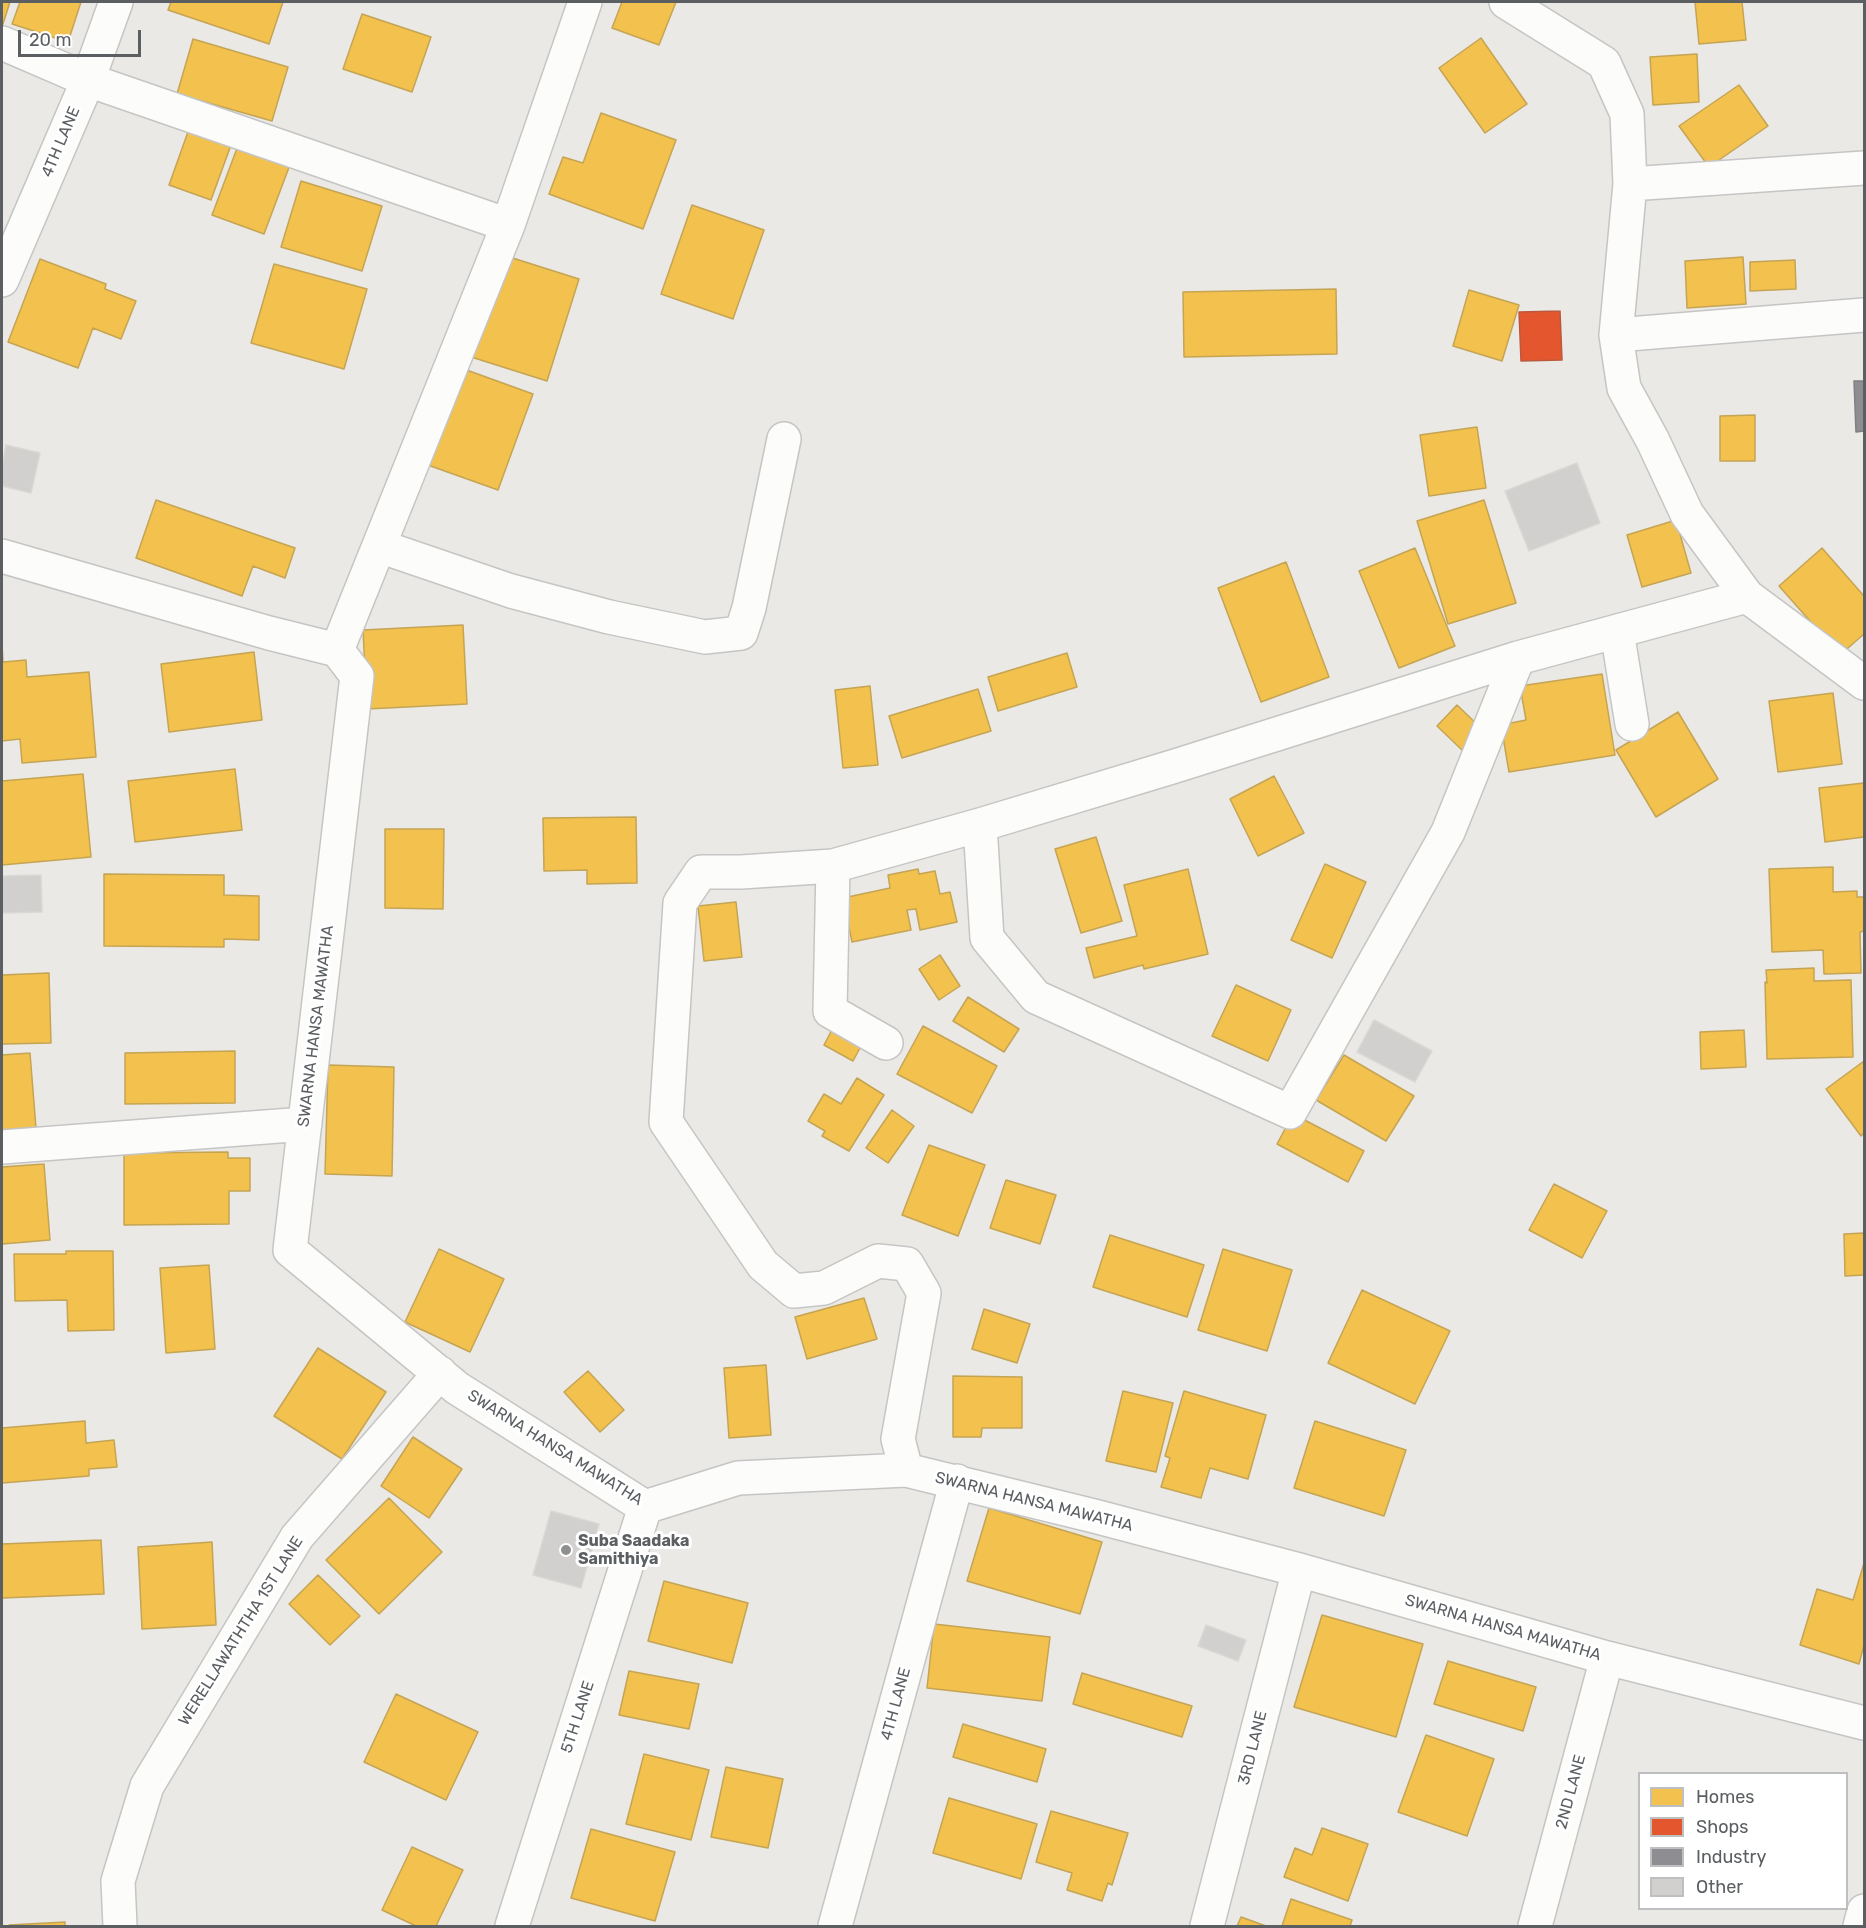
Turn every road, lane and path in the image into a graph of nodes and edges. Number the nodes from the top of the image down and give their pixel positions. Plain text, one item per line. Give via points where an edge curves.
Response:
1 (116, 2) edge
2 (585, 2) edge
3 (1506, 2) edge
4 (2, 44) edge
5 (88, 80) junction
6 (1864, 168) edge
7 (1630, 184) junction
8 (508, 225) junction
9 (2, 280) edge
10 (1864, 315) edge
11 (1616, 335) junction
12 (784, 439) dead end
13 (379, 546) junction
14 (2, 556) edge
15 (1746, 596) junction
16 (1617, 631) junction
17 (337, 650) junction
18 (1518, 658) junction
19 (1864, 682) edge
20 (1632, 724) dead end
21 (980, 825) junction
22 (833, 866) junction
23 (886, 1043) dead end
24 (305, 1124) junction
25 (2, 1147) edge
26 (440, 1373) junction
27 (906, 1470) junction
28 (957, 1481) junction
29 (645, 1507) junction
30 (1299, 1570) junction
31 (1607, 1658) junction
32 (1864, 1723) edge
33 (1864, 1911) edge
34 (120, 1926) edge
35 (512, 1926) edge
36 (835, 1926) edge
37 (1207, 1926) edge
38 (1535, 1926) edge
39 (1860, 1926) edge

1 - 5 street, 4TH LANE
2 - 8 street
3 - 7 street via 1604,63 1627,114
4 - 5 street
5 - 8 street
5 - 9 street, 4TH LANE
6 - 7 street
7 - 11 street
8 - 13 street
10 - 11 street
11 - 15 street via 1624,388 1688,514
12 - 13 street via 741,633 705,637 609,617 511,591
13 - 17 street
14 - 17 street
15 - 16 street
15 - 19 street
16 - 18 street
16 - 20 street
17 - 24 street, SWARNA HANSA MAWATHA via 357,676
18 - 21 street
18 - 21 street via 1448,832 1290,1112 1036,997 987,938
21 - 22 street
22 - 23 street via 830,1011
22 - 27 street via 701,872 680,903 666,1122 763,1265 794,1291 824,1288 878,1261 907,1264 924,1293 898,1439
24 - 25 street
24 - 26 street, SWARNA HANSA MAWATHA via 290,1250
26 - 29 street, SWARNA HANSA MAWATHA via 457,1388
26 - 34 street, WERELLAWATHTHA 1ST LANE via 297,1537 147,1786 118,1881
27 - 28 street, SWARNA HANSA MAWATHA
27 - 29 street, SWARNA HANSA MAWATHA via 738,1478
28 - 30 street, SWARNA HANSA MAWATHA
28 - 36 street, 4TH LANE
29 - 35 street, 5TH LANE
30 - 31 street, SWARNA HANSA MAWATHA
30 - 37 street, 3RD LANE
31 - 32 street, SWARNA HANSA MAWATHA
31 - 38 street, 2ND LANE
33 - 39 street

